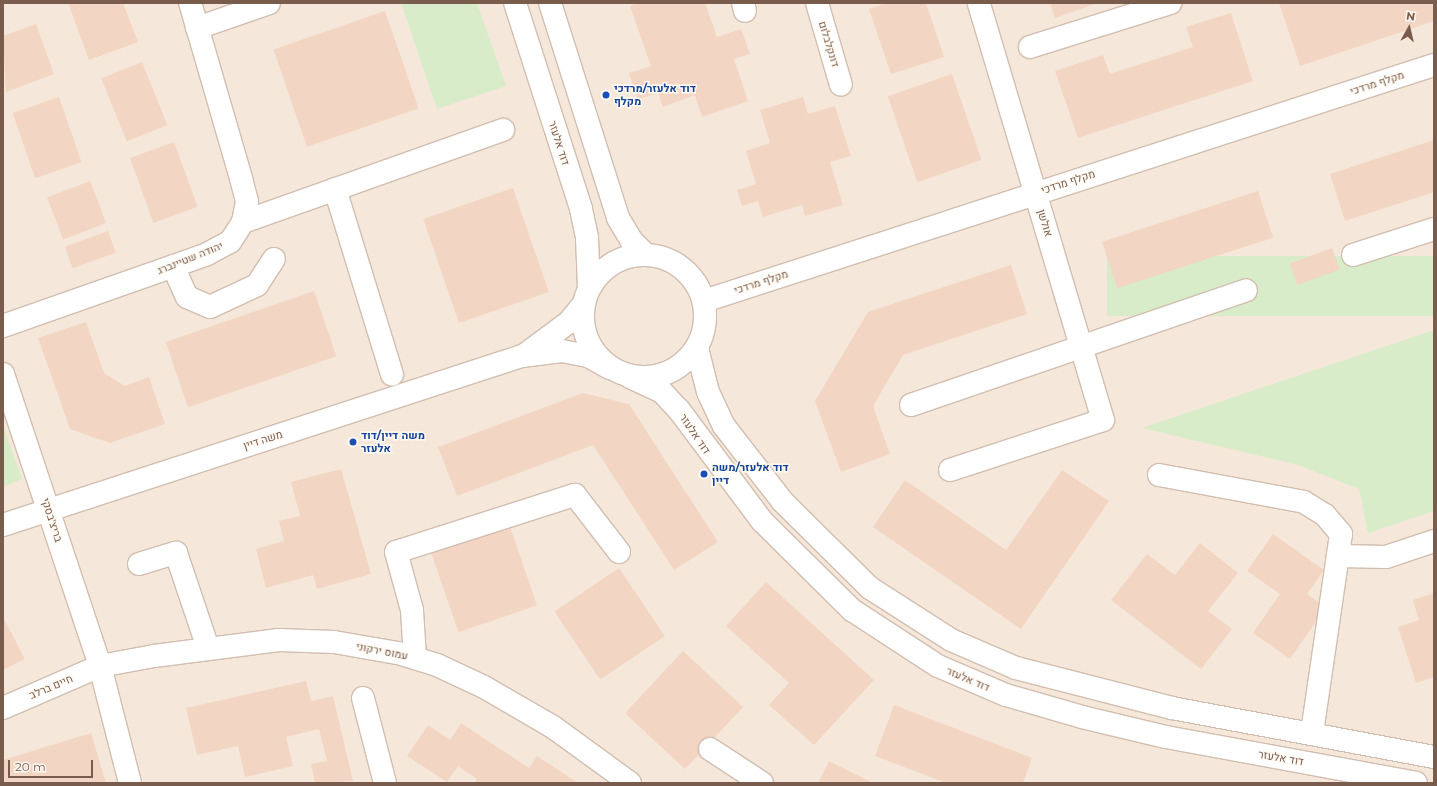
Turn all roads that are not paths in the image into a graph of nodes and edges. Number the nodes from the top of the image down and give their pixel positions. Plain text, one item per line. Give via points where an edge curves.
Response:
1 (190, 3) edge
2 (269, 3) edge
3 (515, 3) edge
4 (550, 3) edge
5 (817, 3) edge
6 (979, 3) edge
7 (1170, 3) edge
8 (197, 28) junction
9 (1030, 47) dead end
10 (1434, 65) edge
11 (841, 85) dead end
12 (503, 130) dead end
13 (335, 189) junction
14 (1036, 192) junction
15 (243, 222) junction
16 (1434, 229) edge
17 (646, 255) junction
18 (1353, 255) dead end
19 (274, 259) dead end
20 (173, 266) junction
21 (1246, 290) dead end
22 (586, 296) junction
23 (704, 301) junction
24 (3, 326) edge
25 (1081, 347) junction
26 (697, 348) junction
27 (522, 356) junction
28 (610, 368) junction
29 (3, 374) edge
30 (392, 374) dead end
31 (630, 377) junction
32 (911, 405) dead end
33 (950, 470) dead end
34 (1159, 475) dead end
35 (49, 509) junction
36 (3, 525) edge
37 (1434, 541) edge
38 (619, 552) dead end
39 (1340, 556) junction
40 (139, 564) dead end
41 (208, 648) junction
42 (415, 658) junction
43 (100, 666) junction
44 (363, 698) dead end
45 (3, 708) edge
46 (1312, 734) junction
47 (710, 749) dead end
48 (1434, 757) edge
49 (130, 783) edge
50 (385, 783) edge
51 (630, 783) edge
52 (762, 783) edge
53 (1416, 783) edge

1 - 8 street, יהודה שטיינברג
2 - 8 street
3 - 22 street, דוד אלעזר via 580,209 587,238
4 - 17 street via 618,218 631,240
5 - 11 street, דונקלבלום
6 - 14 street, אולשן
7 - 9 street
8 - 15 street, יהודה שטיינברג via 247,201
10 - 14 street, מקלף מרדכי
12 - 13 street
13 - 15 street
13 - 30 street
14 - 23 street, מקלף מרדכי
14 - 25 street, אולשן
15 - 20 street, יהודה שטיינברג via 230,242
16 - 18 street
17 - 22 street via 613,263
17 - 23 street via 666,259 683,268 696,283
19 - 20 street via 257,285 210,307 187,297
20 - 24 street, יהודה שטיינברג
21 - 25 street
22 - 27 street, משה דיין via 569,322
22 - 28 street via 587,341 596,356
23 - 26 street via 706,317
25 - 32 street
25 - 33 street, אולשן via 1103,420
26 - 31 street via 685,363 668,373 649,378
26 - 46 street via 708,392 724,426 783,502 870,588 913,618 951,640 1016,668 1172,708
27 - 28 street, משה דיין via 562,351 588,356
27 - 35 street, משה דיין
28 - 31 street
29 - 35 street, בריצ'בסקי
31 - 53 street, דוד אלעזר via 662,392 679,410 762,521 852,610 938,666 1006,695 1082,717 1166,737
34 - 39 street via 1304,502 1325,515 1341,534
35 - 36 street, משה דיין
35 - 43 street, בריצ'בסקי
37 - 39 street via 1386,557
38 - 42 street via 575,495 396,552 412,610
39 - 46 street
40 - 41 street via 176,553
41 - 42 street, עמוס ירקוני via 279,640 334,642
41 - 43 street, עמוס ירקוני
42 - 51 street, עמוס ירקוני via 484,687 547,723
43 - 45 street, חיים ברלב
43 - 49 street, בריצ'בסקי
44 - 50 street
46 - 48 street
47 - 52 street

